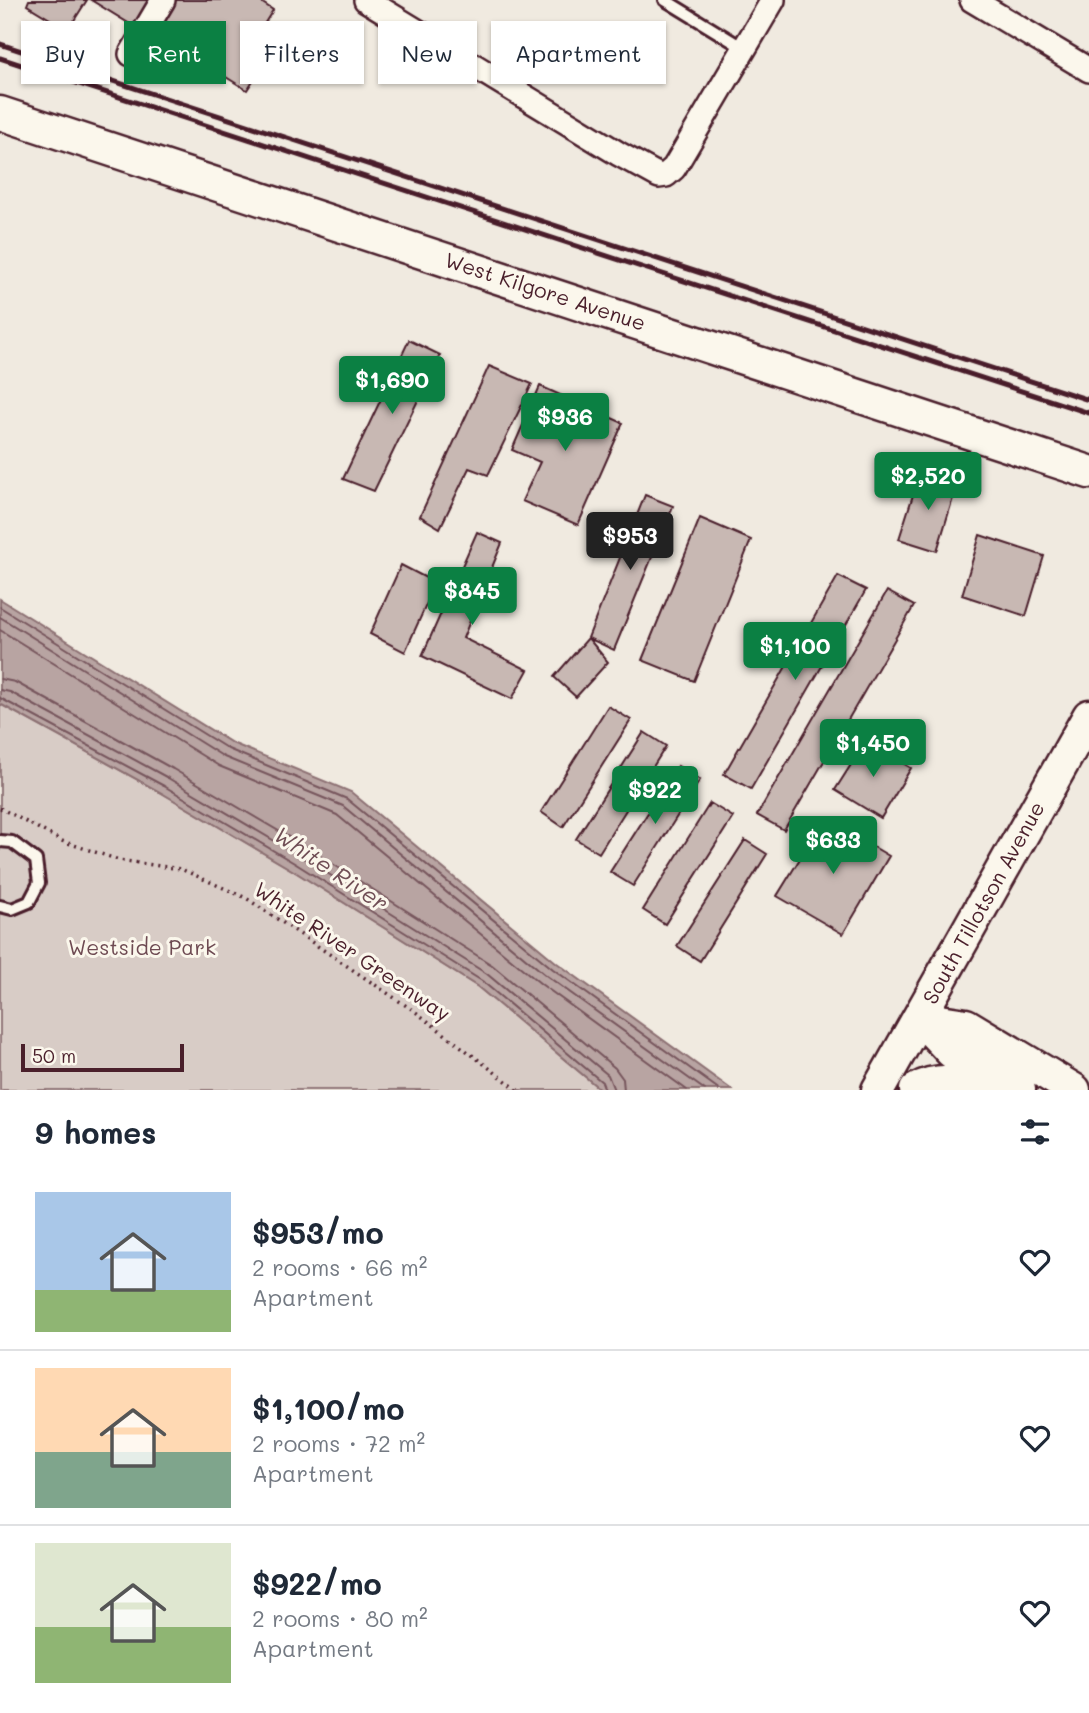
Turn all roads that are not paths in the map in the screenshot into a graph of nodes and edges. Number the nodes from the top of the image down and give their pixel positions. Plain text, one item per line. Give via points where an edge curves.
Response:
1 (163, 0) edge
2 (366, 0) edge
3 (665, 0) edge
4 (773, 0) edge
5 (972, 0) edge
6 (151, 21) edge
7 (745, 49) junction
8 (1089, 70) edge
9 (0, 113) edge
10 (1089, 472) edge
11 (1089, 716) edge
12 (0, 841) edge
13 (0, 906) edge
14 (920, 1018) junction
15 (878, 1090) edge
16 (916, 1090) edge
17 (994, 1090) edge
18 (1020, 1090) edge
19 (1074, 1090) edge

1 - 6 street
2 - 7 street via 659,176 674,168
3 - 7 lane
4 - 7 street
5 - 8 street
9 - 10 main road, West Kilgore Avenue
11 - 14 main road, South Tillotson Avenue
12 - 13 lane via 12,842 36,860 39,883 29,902 12,909
14 - 15 main road, South Tillotson Avenue
14 - 18 main road via 952,1052
14 - 19 main road via 966,1025
16 - 17 main road via 948,1080

